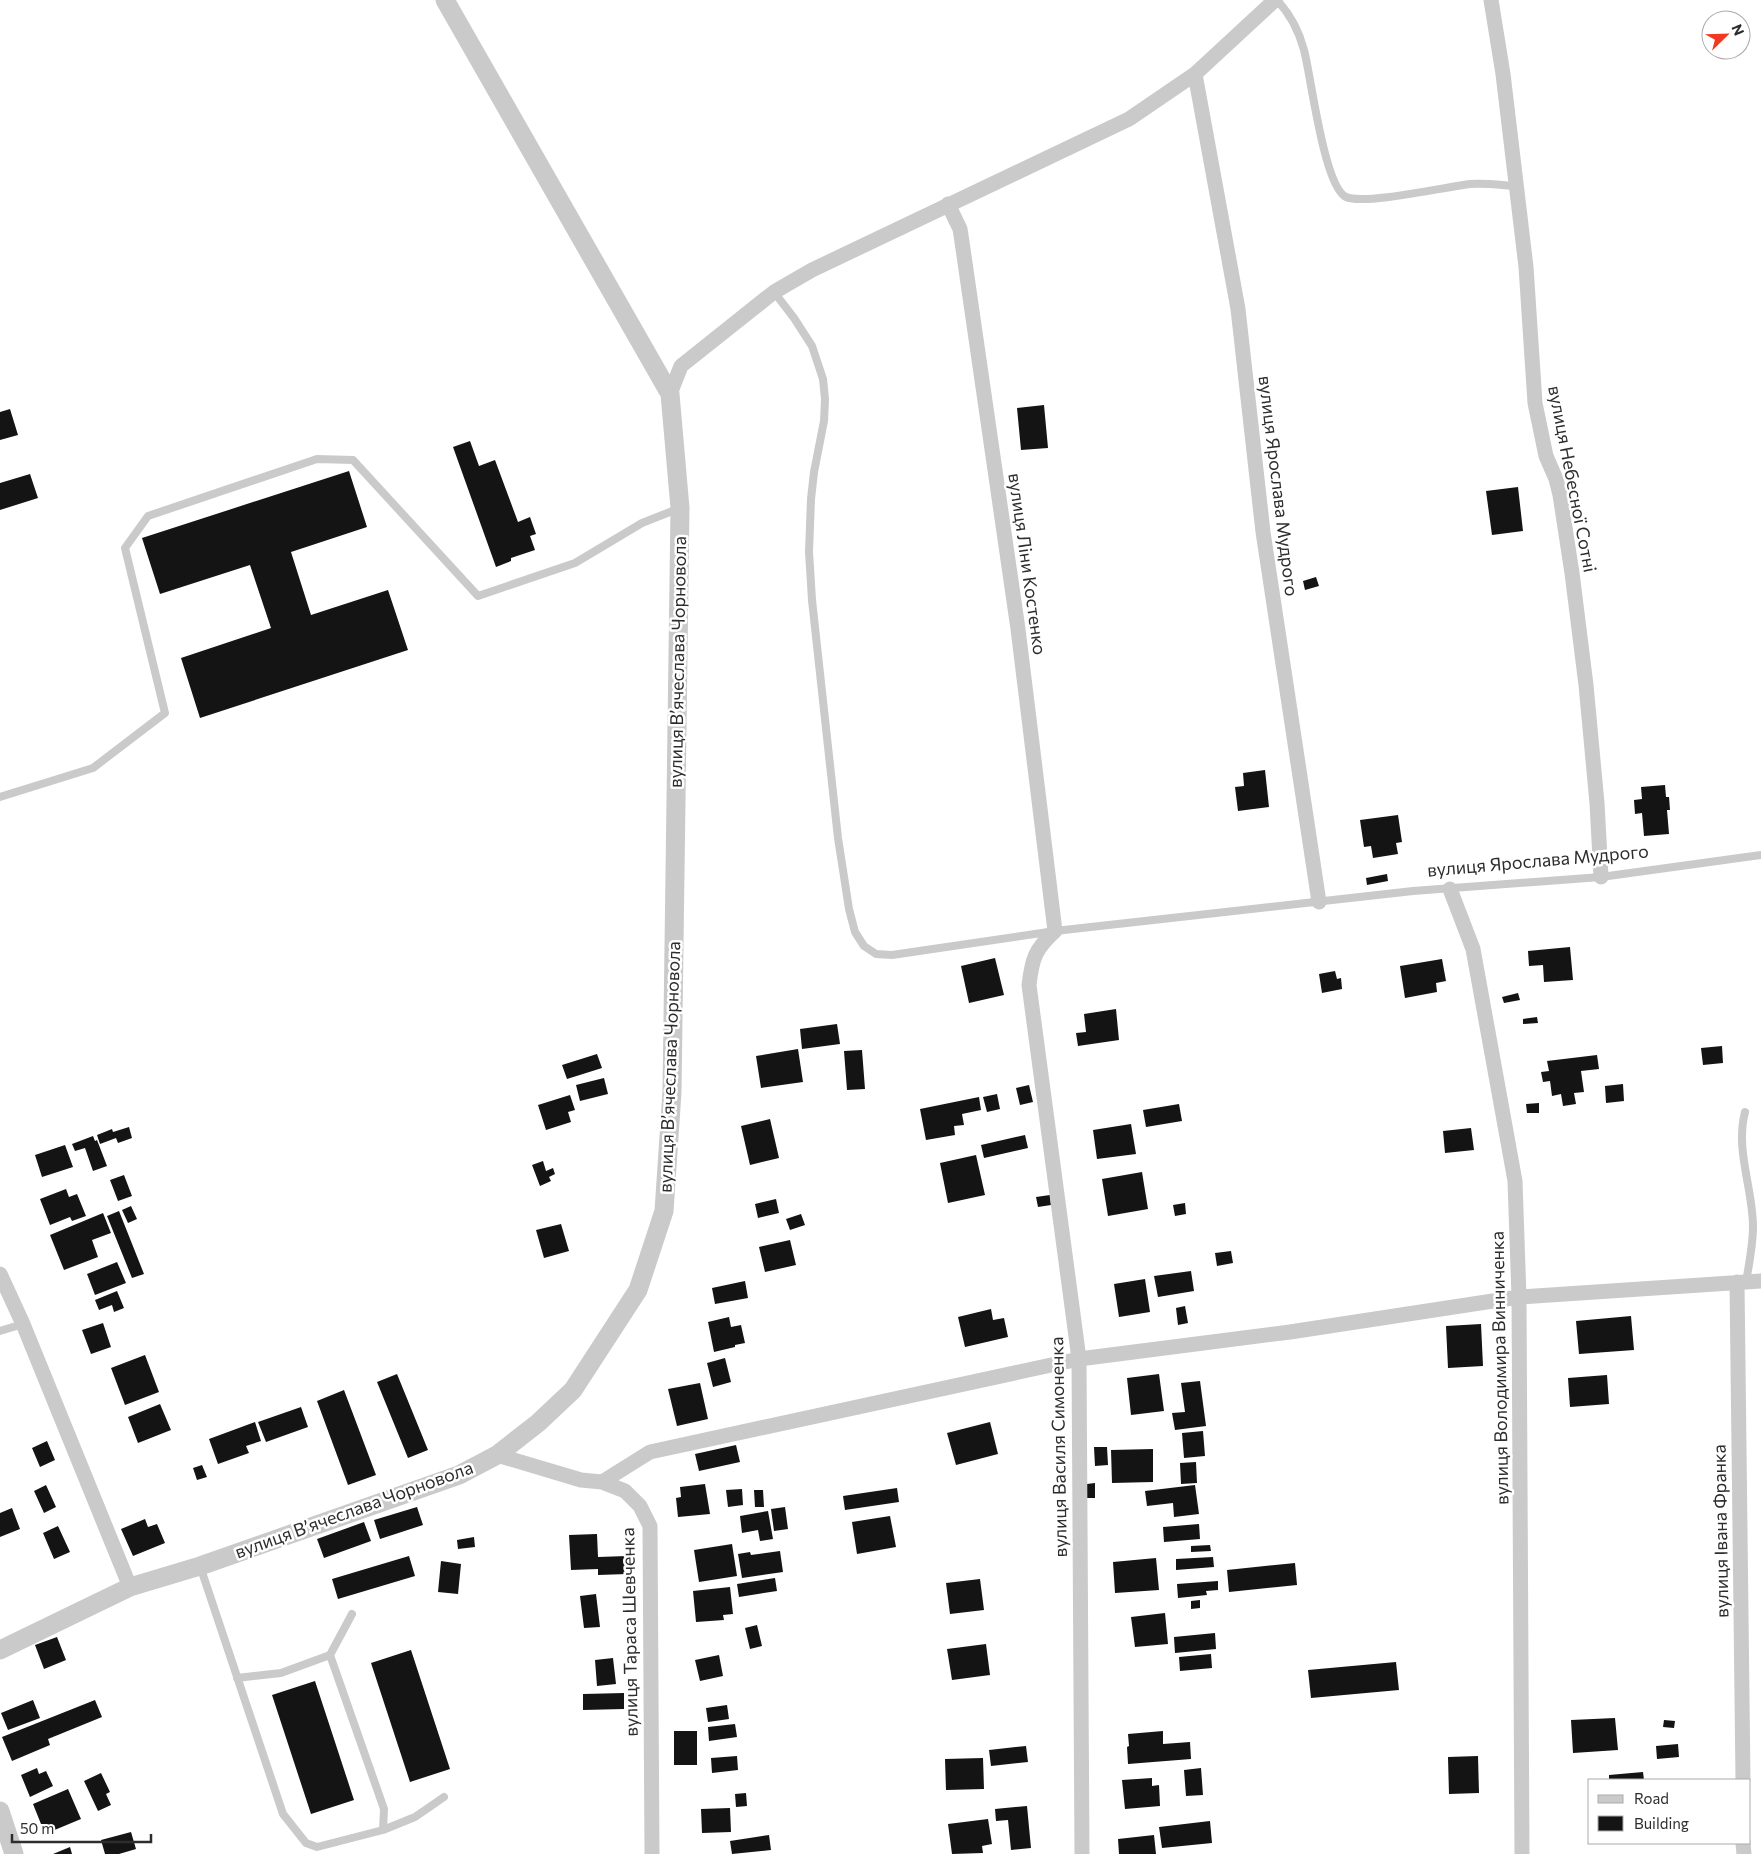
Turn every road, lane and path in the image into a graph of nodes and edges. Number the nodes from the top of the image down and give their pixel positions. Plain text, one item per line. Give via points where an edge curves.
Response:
1 (445, 0) edge
2 (1276, 0) edge
3 (1491, 0) edge
4 (1195, 74) junction
5 (1516, 186) junction
6 (948, 204) junction
7 (774, 292) junction
8 (670, 394) junction
9 (680, 508) junction
10 (0, 797) edge
11 (1761, 855) edge
12 (1601, 876) junction
13 (1450, 889) junction
14 (1319, 902) junction
15 (1054, 931) junction
16 (1745, 1112) dead end
17 (0, 1274) edge
18 (1748, 1282) edge
19 (1519, 1297) junction
20 (23, 1324) junction
21 (0, 1331) edge
22 (1079, 1359) junction
23 (497, 1454) junction
24 (602, 1482) junction
25 (200, 1566) junction
26 (130, 1587) junction
27 (352, 1614) dead end
28 (0, 1650) edge
29 (330, 1656) junction
30 (237, 1678) junction
31 (1743, 1779) edge
32 (444, 1797) dead end
33 (0, 1811) edge
34 (383, 1830) junction
35 (14, 1854) edge
36 (652, 1854) edge
37 (1082, 1854) edge
38 (1522, 1854) edge

1 - 8 street
2 - 4 street
2 - 5 lane via 1295,26 1304,50 1325,152 1333,179 1346,197 1370,199 1471,184
3 - 5 street, вулиця Небесної Сотні
4 - 6 street via 1129,119
4 - 14 street, вулиця Ярослава Мудрого via 1238,310 1263,532
5 - 12 street, вулиця Небесної Сотні via 1526,267 1535,403 1546,456 1560,495 1583,657
6 - 7 street
6 - 15 street, вулиця Ліни Костенко via 960,229 965,262 1018,629
7 - 8 street via 681,366
7 - 15 lane, вулиця Ярослава Мудрого via 812,346 823,379 824,421 814,472 809,526 810,577 843,878 856,932 864,946 876,954 892,955
8 - 9 street, вулиця Вʼячеслава Чорновола
9 - 10 lane via 642,523 575,563 478,596 353,460 317,459 148,516 126,548 166,713 93,768
9 - 23 street, вулиця Вʼячеслава Чорновола via 672,1092 664,1211 638,1290 573,1390 538,1423
11 - 12 lane, вулиця Ярослава Мудрого
12 - 13 lane, вулиця Ярослава Мудрого
13 - 14 lane, вулиця Ярослава Мудрого
13 - 19 street, вулиця Володимира Винниченка via 1473,950 1515,1181
14 - 15 lane, вулиця Ярослава Мудрого
15 - 22 street, вулиця Василя Симоненка via 1034,954 1029,985
16 - 18 lane via 1741,1144 1753,1227
17 - 20 street
18 - 19 street
18 - 31 street, вулиця Івана Франка
19 - 22 street via 1290,1332
19 - 38 street, вулиця Володимира Винниченка
20 - 21 lane
20 - 26 street
22 - 24 street via 650,1452
22 - 37 street, вулиця Василя Симоненка
23 - 24 street, вулиця Тараса Шевченка via 581,1480
23 - 25 street, вулиця Вʼячеслава Чорновола via 459,1474
24 - 36 street, вулиця Тараса Шевченка via 625,1491 640,1506 650,1526
25 - 26 street, вулиця Вʼячеслава Чорновола
25 - 30 lane
26 - 28 street, вулиця Вʼячеслава Чорновола
27 - 29 lane
29 - 30 lane via 280,1673
29 - 34 lane via 384,1809
30 - 34 lane via 283,1814 306,1843 317,1847
32 - 34 lane via 415,1817
33 - 35 street

